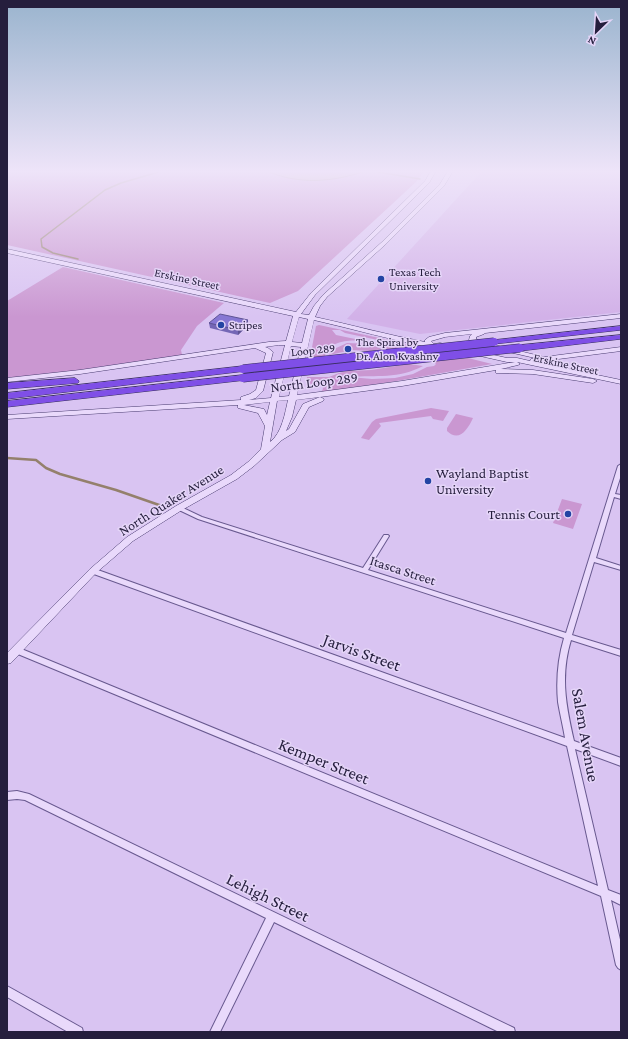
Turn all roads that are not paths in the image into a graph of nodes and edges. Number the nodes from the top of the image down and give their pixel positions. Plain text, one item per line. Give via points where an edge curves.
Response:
1 (389, 219) edge
2 (408, 219) edge
3 (7, 251) edge
4 (297, 315) junction
5 (621, 316) edge
6 (310, 318) junction
7 (621, 328) edge
8 (495, 330) junction
9 (621, 338) edge
10 (430, 343) junction
11 (289, 344) junction
12 (304, 345) junction
13 (253, 347) junction
14 (621, 348) edge
15 (563, 355) junction
16 (551, 357) junction
17 (507, 360) junction
18 (527, 362) junction
19 (514, 364) junction
20 (571, 371) junction
21 (243, 374) junction
22 (460, 374) junction
23 (7, 380) edge
24 (597, 382) junction
25 (621, 382) edge
26 (7, 386) edge
27 (621, 387) edge
28 (364, 389) junction
29 (7, 396) edge
30 (292, 398) junction
31 (274, 400) junction
32 (10, 404) edge
33 (228, 404) junction
34 (7, 418) edge
35 (269, 425) junction
36 (278, 440) junction
37 (265, 450) junction
38 (621, 466) edge
39 (612, 494) junction
40 (621, 497) edge
41 (180, 508) junction
42 (386, 536) dead end
43 (592, 559) junction
44 (621, 568) edge
45 (93, 570) junction
46 (364, 571) junction
47 (568, 636) junction
48 (16, 650) junction
49 (621, 653) edge
50 (7, 660) edge
51 (570, 743) junction
52 (621, 762) edge
53 (9, 796) edge
54 (605, 893) junction
55 (621, 900) edge
56 (272, 917) junction
57 (621, 965) edge
58 (7, 991) edge
59 (78, 1032) edge
60 (215, 1032) edge
61 (510, 1032) edge

1 - 4 main road via 313,294
2 - 6 main road via 325,296
3 - 4 main road, Erskine Street
4 - 6 main road, Erskine Street
4 - 11 main road
5 - 8 main road
6 - 10 main road, Erskine Street via 375,334
6 - 12 main road, North Quaker Avenue
7 - 21 highway, Loop 289, bridge
8 - 10 main road via 433,337
8 - 16 main road via 476,335 472,340 534,356
9 - 21 highway, Loop 289, bridge
10 - 17 main road, Erskine Street
11 - 12 main road
11 - 13 main road
11 - 31 main road
12 - 30 main road, North Quaker Avenue
13 - 23 main road
13 - 33 main road via 262,347 270,352 259,391 253,396
14 - 15 main road, North Loop 289
15 - 16 main road, North Loop 289
15 - 20 main road via 556,363
16 - 18 main road, North Loop 289
17 - 18 main road, Erskine Street
17 - 19 main road, Erskine Street
18 - 19 main road, North Loop 289
18 - 20 main road, Erskine Street
19 - 22 main road, North Loop 289
19 - 24 main road, Erskine Street
20 - 25 main road, Erskine Street
21 - 26 highway via 230,369
21 - 29 highway, Loop 289
21 - 32 highway, Loop 289
22 - 24 main road via 525,372
22 - 28 main road, North Loop 289
24 - 27 main road, Erskine Street
28 - 30 main road, North Loop 289
28 - 36 main road via 311,402 303,408 292,430
30 - 31 main road, North Loop 289
30 - 36 main road, North Quaker Avenue via 285,426
31 - 33 main road, North Loop 289
31 - 35 main road
33 - 34 main road, North Loop 289
33 - 35 main road via 257,409 265,416
35 - 37 main road
36 - 37 main road, North Quaker Avenue
37 - 41 main road, North Quaker Avenue via 234,477
38 - 39 street, Salem Avenue
39 - 40 street
39 - 43 street, Salem Avenue
41 - 45 main road, North Quaker Avenue via 130,539
41 - 46 street, Itasca Street via 200,518
42 - 46 street
43 - 44 street
43 - 47 street, Salem Avenue
45 - 48 main road, North Quaker Avenue
45 - 51 street, Jarvis Street
46 - 47 street, Itasca Street
47 - 49 street, Itasca Street
47 - 51 street, Salem Avenue via 561,671 562,702
48 - 50 main road, North Quaker Avenue
48 - 54 street, Kemper Street
51 - 52 street, Jarvis Street
51 - 54 street, Salem Avenue
53 - 56 street, Lehigh Street via 26,797
54 - 55 street, Kemper Street
54 - 57 street, Salem Avenue
56 - 60 street
56 - 61 street, Lehigh Street
58 - 59 street

